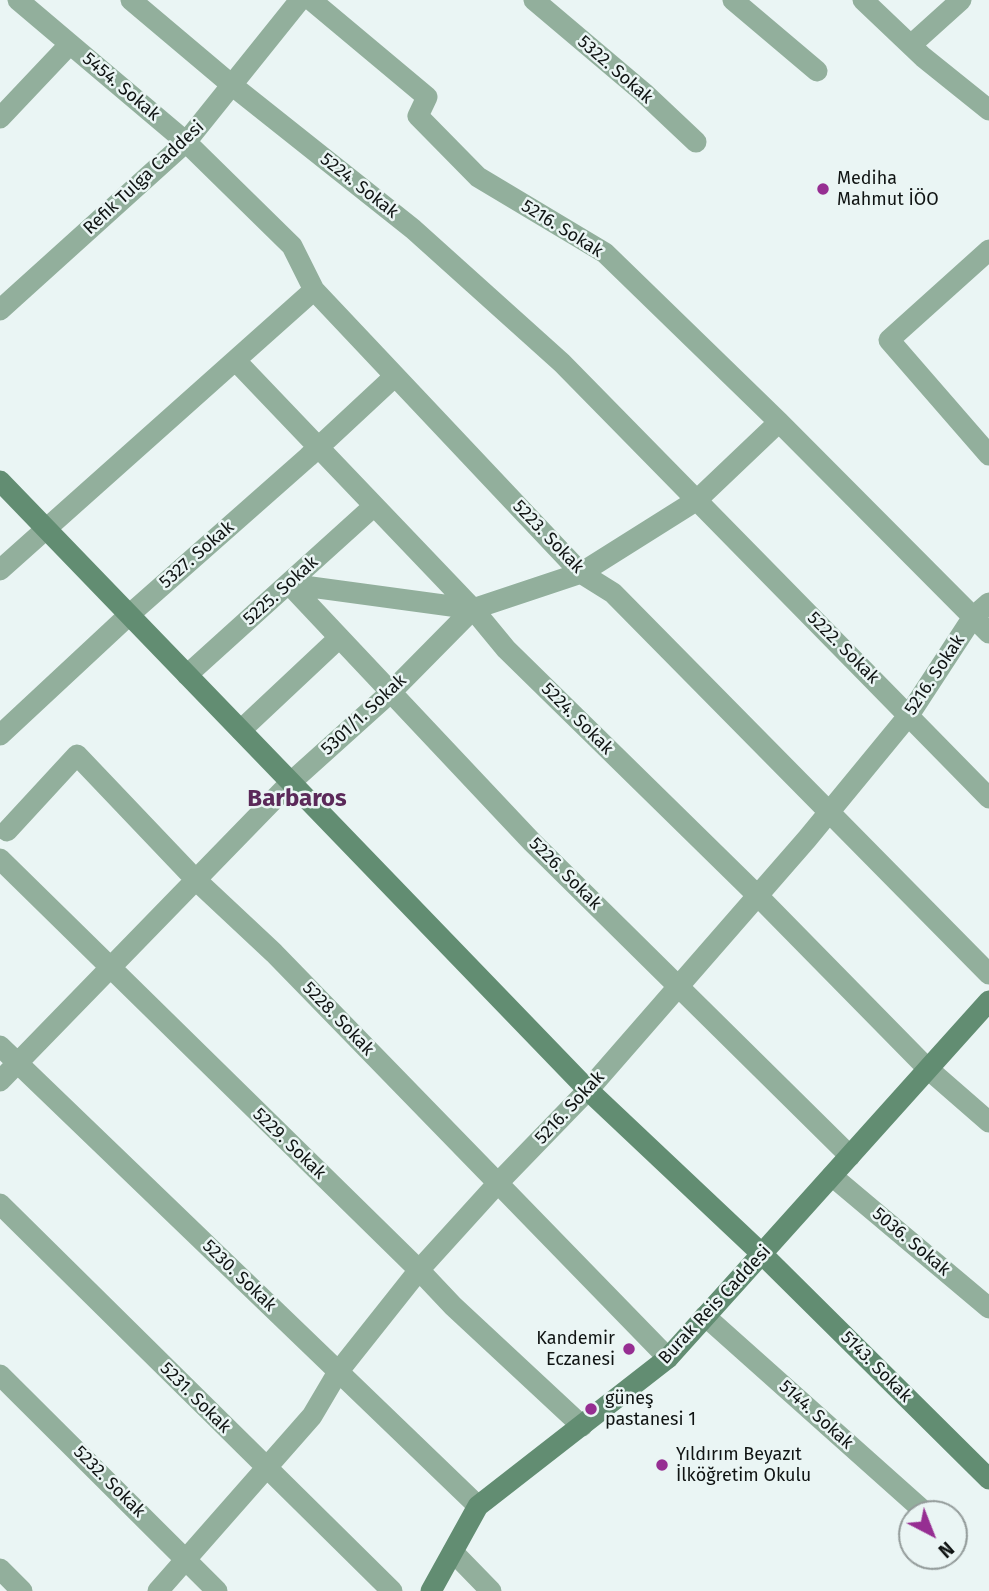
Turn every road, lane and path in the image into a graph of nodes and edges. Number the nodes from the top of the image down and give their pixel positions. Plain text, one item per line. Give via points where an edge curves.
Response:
1 (18, 0) edge
2 (131, 0) edge
3 (300, 0) edge
4 (311, 0) edge
5 (534, 0) edge
6 (733, 0) edge
7 (863, 0) edge
8 (961, 0) edge
9 (70, 44) junction
10 (911, 45) junction
11 (817, 71) dead end
12 (233, 86) junction
13 (987, 104) edge
14 (0, 118) edge
15 (187, 142) junction
16 (696, 142) dead end
17 (989, 250) edge
18 (314, 290) junction
19 (0, 310) edge
20 (236, 361) junction
21 (394, 377) junction
22 (779, 422) junction
23 (318, 448) junction
24 (989, 454) edge
25 (0, 481) edge
26 (697, 500) junction
27 (374, 506) junction
28 (46, 528) junction
29 (0, 570) edge
30 (581, 573) junction
31 (289, 583) junction
32 (473, 609) junction
33 (981, 610) edge
34 (129, 615) junction
35 (989, 633) edge
36 (339, 638) junction
37 (187, 675) junction
38 (390, 693) junction
39 (909, 715) junction
40 (241, 730) junction
41 (0, 735) edge
42 (290, 782) junction
43 (989, 798) edge
44 (830, 811) junction
45 (2, 830) edge
46 (0, 859) edge
47 (196, 880) junction
48 (758, 896) junction
49 (110, 968) junction
50 (989, 974) edge
51 (678, 987) junction
52 (989, 1001) edge
53 (0, 1046) edge
54 (18, 1063) junction
55 (927, 1068) junction
56 (0, 1082) edge
57 (588, 1090) junction
58 (989, 1122) edge
59 (850, 1156) junction
60 (832, 1176) junction
61 (498, 1183) junction
62 (0, 1204) edge
63 (763, 1255) junction
64 (419, 1270) junction
65 (989, 1308) edge
66 (705, 1316) junction
67 (668, 1358) junction
68 (338, 1372) junction
69 (0, 1375) edge
70 (582, 1426) junction
71 (266, 1468) junction
72 (989, 1479) edge
73 (911, 1500) edge
74 (478, 1506) junction
75 (453, 1552) junction
76 (186, 1558) junction
77 (0, 1569) edge
78 (22, 1591) edge
79 (158, 1591) edge
80 (217, 1591) edge
81 (392, 1591) edge
82 (431, 1591) edge
83 (491, 1591) edge

1 - 9 street
2 - 12 street, 5224. Sokak
3 - 12 street, Refik Tulga Caddesi
4 - 22 street, 5216. Sokak via 427,97 418,116 478,177 605,253
5 - 16 street, 5322. Sokak
6 - 11 street
7 - 10 street
8 - 10 street
9 - 14 street, 5454. Sokak
9 - 15 street, 5454. Sokak
10 - 13 street
12 - 15 street, Refik Tulga Caddesi
12 - 26 street, 5224. Sokak via 413,229 562,363
15 - 18 street, 5223. Sokak via 292,247
15 - 19 street, Refik Tulga Caddesi
17 - 24 street via 889,340
18 - 20 street
18 - 21 street, 5223. Sokak
20 - 23 street, 5224. Sokak
20 - 28 street
21 - 23 street, 5327. Sokak
21 - 30 street, 5223. Sokak
22 - 26 street, 5301/1. Sokak
22 - 33 street, 5216. Sokak
23 - 27 street, 5224. Sokak
23 - 34 street, 5327. Sokak
25 - 28 street, 5143. Sokak
26 - 30 street, 5301/1. Sokak
26 - 39 street, 5222. Sokak
27 - 31 street, 5225. Sokak
27 - 32 street, 5224. Sokak
28 - 29 street
28 - 34 street, 5143. Sokak
30 - 32 street, 5301/1. Sokak
30 - 44 street, 5223. Sokak via 613,593
31 - 32 street
31 - 36 street, 5226. Sokak
31 - 37 street, 5225. Sokak
32 - 38 street, 5301/1. Sokak
32 - 48 street, 5224. Sokak via 506,649
33 - 35 street, 5216. Sokak
33 - 39 street, 5216. Sokak
34 - 37 street, 5143. Sokak
34 - 41 street, 5327. Sokak
36 - 38 street, 5226. Sokak
36 - 40 street
37 - 40 street, 5143. Sokak
38 - 42 street, 5301/1. Sokak
38 - 51 street, 5226. Sokak
39 - 43 street, 5222. Sokak
39 - 44 street, 5216. Sokak
40 - 42 street, 5143. Sokak
42 - 47 street, 5301/1. Sokak
42 - 57 street, 5143. Sokak
44 - 48 street, 5216. Sokak
44 - 50 street, 5223. Sokak
45 - 47 street, 5228. Sokak via 77,755
46 - 49 street, 5229. Sokak
47 - 49 street, 5301/1. Sokak
47 - 61 street, 5228. Sokak
48 - 51 street, 5216. Sokak
48 - 55 street, 5224. Sokak
49 - 54 street, 5301/1. Sokak
49 - 64 street, 5229. Sokak
51 - 57 street, 5216. Sokak
51 - 59 street, 5226. Sokak
52 - 55 street, Burak Reis Caddesi
53 - 54 street, 5230. Sokak
54 - 56 street, 5301/1. Sokak
54 - 68 street, 5230. Sokak
55 - 58 street, 5224. Sokak
55 - 59 street, Burak Reis Caddesi
57 - 61 street, 5216. Sokak
57 - 63 street, 5143. Sokak
59 - 60 street, Burak Reis Caddesi
60 - 63 street, Burak Reis Caddesi
60 - 65 street, 5036. Sokak
61 - 64 street, 5216. Sokak
61 - 67 street, 5228. Sokak
62 - 71 street, 5231. Sokak
63 - 66 street, Burak Reis Caddesi
63 - 72 street, 5143. Sokak
64 - 68 street, 5216. Sokak
64 - 70 street, 5229. Sokak
66 - 67 street, Burak Reis Caddesi
66 - 73 street, 5144. Sokak
67 - 70 street, Burak Reis Caddesi
68 - 71 street, 5216. Sokak via 312,1416
68 - 74 street, 5230. Sokak
69 - 76 street, 5232. Sokak
70 - 74 street, Burak Reis Caddesi
71 - 76 street, 5216. Sokak
71 - 81 street, 5231. Sokak
74 - 75 street, Burak Reis Caddesi
75 - 82 street, Burak Reis Caddesi
75 - 83 street
76 - 79 street, 5216. Sokak
76 - 80 street, 5232. Sokak
77 - 78 street

